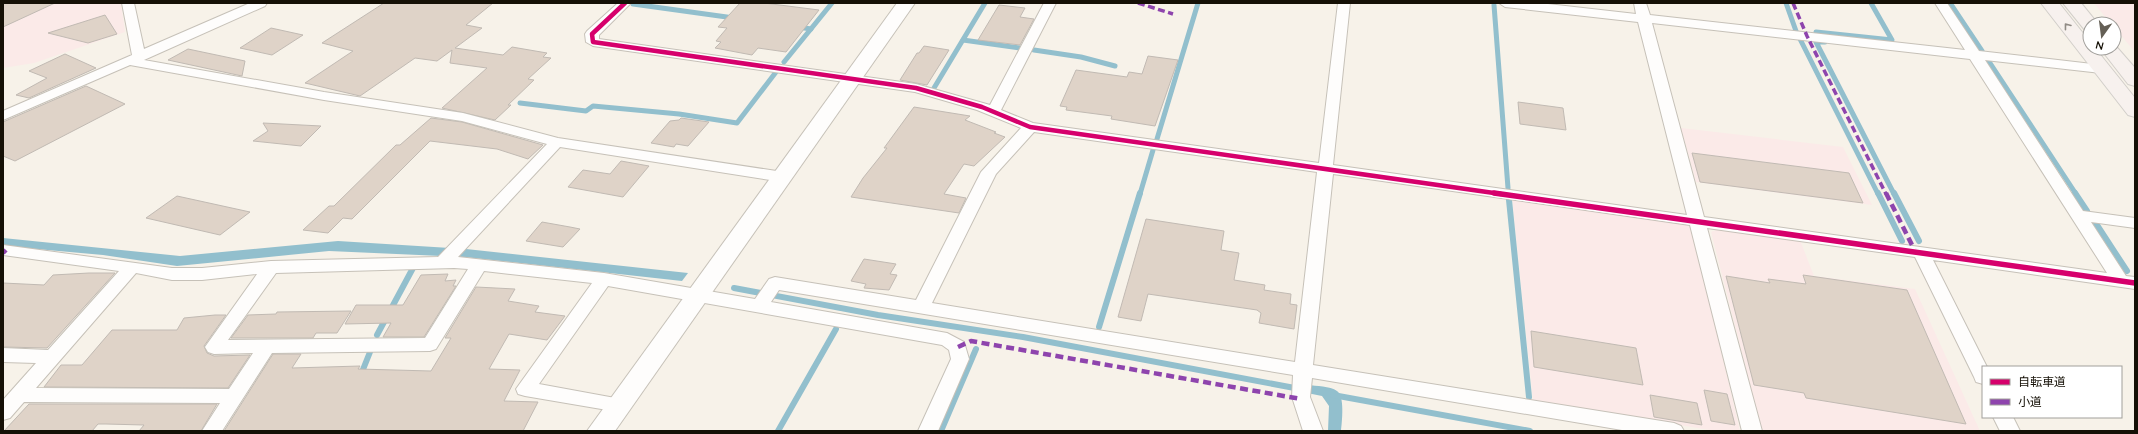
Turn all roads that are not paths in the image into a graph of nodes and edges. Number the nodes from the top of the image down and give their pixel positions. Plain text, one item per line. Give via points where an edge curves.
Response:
1 (128, 3) edge
2 (261, 3) edge
3 (625, 3) edge
4 (905, 3) edge
5 (1050, 3) edge
6 (1344, 3) edge
7 (1505, 3) edge
8 (1640, 3) edge
9 (1941, 3) edge
10 (2050, 3) edge
11 (2072, 3) edge
12 (2083, 16) edge
13 (1644, 18) junction
14 (1974, 54) junction
15 (2116, 56) edge
16 (134, 59) junction
17 (2101, 68) junction
18 (2133, 75) edge
19 (853, 78) junction
20 (2135, 111) edge
21 (993, 112) junction
22 (3, 116) edge
23 (1030, 127) junction
24 (557, 142) junction
25 (1325, 168) junction
26 (783, 177) junction
27 (2079, 215) junction
28 (1697, 220) junction
29 (2135, 223) edge
30 (3, 250) edge
31 (1921, 253) junction
32 (449, 256) junction
33 (479, 265) junction
34 (132, 267) junction
35 (270, 267) junction
36 (604, 279) junction
37 (2129, 285) edge
38 (698, 294) junction
39 (764, 300) junction
40 (921, 307) junction
41 (267, 346) junction
42 (3, 355) edge
43 (52, 357) junction
44 (1982, 375) edge
45 (1302, 381) junction
46 (19, 395) junction
47 (234, 396) junction
48 (619, 405) junction
49 (3, 413) edge
50 (2004, 418) edge
51 (212, 431) edge
52 (600, 431) edge
53 (928, 431) edge
54 (1313, 431) edge
55 (1674, 431) edge
56 (1752, 431) edge
57 (2010, 431) edge

1 - 16 street
2 - 16 street
3 - 19 street via 592,34 593,42
4 - 19 street
5 - 21 street
6 - 25 street
7 - 13 street
8 - 13 street
9 - 14 street
17 -> 10 main road
11 - 12 main road
13 - 14 street
13 - 28 street
14 - 17 street
14 - 27 street
15 - 18 main road
16 - 22 street
16 - 24 street via 324,96 464,117
17 - 20 main road
19 - 21 street via 933,92
19 - 26 street
21 - 23 street
23 - 25 street
23 - 40 street via 989,172
24 - 26 street
24 - 32 street
25 - 28 street
25 - 45 street
26 - 38 street
27 - 29 street
27 - 37 street
28 - 31 street
28 - 56 street
30 - 34 street
31 - 37 street
31 - 44 street
32 - 33 street
32 - 35 street
33 - 36 street
33 - 41 street via 430,344
34 - 35 street via 172,274 202,274
34 - 43 street
35 - 41 street via 214,347
36 - 38 street
36 - 48 street via 524,389
38 - 39 street
38 - 48 street
39 - 40 street via 775,282
39 - 53 street via 947,339 958,347 960,359
40 - 45 street
41 - 47 street
42 - 43 street
43 - 46 street
45 - 54 street
45 - 55 street
46 - 47 street
46 - 49 street
47 - 51 street
48 - 52 street
50 - 57 street

